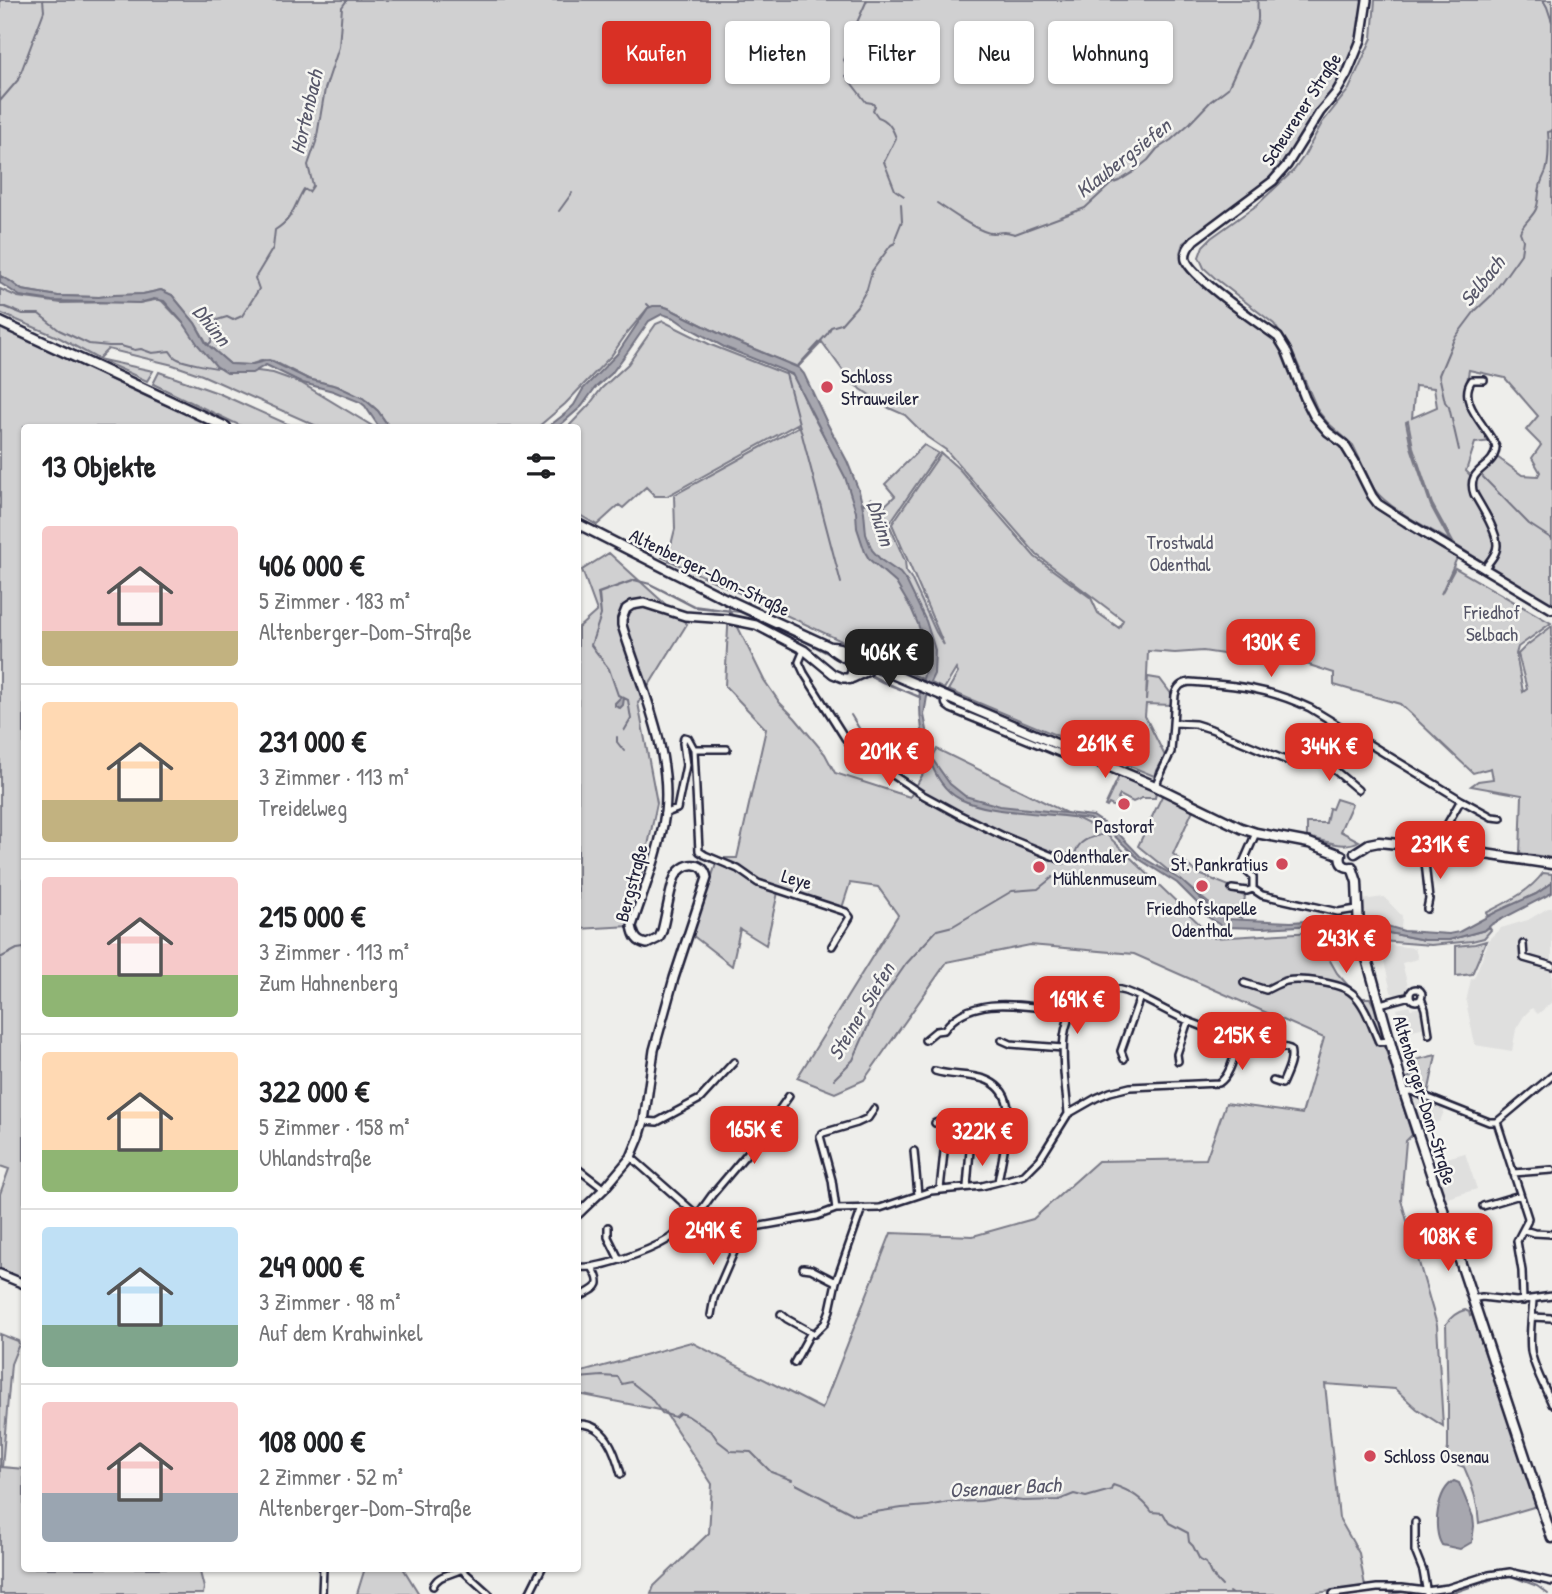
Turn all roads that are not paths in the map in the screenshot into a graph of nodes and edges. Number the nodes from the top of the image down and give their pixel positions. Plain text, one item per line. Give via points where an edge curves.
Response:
1 (1367, 0) edge
2 (0, 323) edge
3 (1484, 380) dead end
4 (219, 424) edge
5 (581, 526) edge
6 (1484, 569) junction
7 (1552, 609) edge
8 (804, 650) junction
9 (856, 660) junction
10 (871, 666) junction
11 (850, 679) junction
12 (1174, 723) junction
13 (1359, 738) junction
14 (694, 749) junction
15 (727, 749) dead end
16 (1321, 757) junction
17 (1155, 786) junction
18 (1358, 790) dead end
19 (1461, 800) junction
20 (664, 814) junction
21 (1501, 818) dead end
22 (1256, 833) junction
23 (1424, 847) junction
24 (1439, 848) junction
25 (1355, 853) junction
26 (1341, 855) junction
27 (1062, 860) dead end
28 (1552, 864) edge
29 (1352, 867) junction
30 (1232, 889) dead end
31 (1253, 889) junction
32 (1427, 909) dead end
33 (1357, 914) junction
34 (1522, 944) dead end
35 (832, 946) dead end
36 (1552, 966) edge
37 (1244, 983) dead end
38 (1140, 997) junction
39 (1380, 1004) junction
40 (1070, 1014) junction
41 (1188, 1021) junction
42 (1429, 1034) dead end
43 (925, 1040) dead end
44 (1002, 1040) dead end
45 (1239, 1041) junction
46 (1389, 1041) junction
47 (1063, 1048) junction
48 (1124, 1059) dead end
49 (1178, 1061) dead end
50 (734, 1062) dead end
51 (935, 1071) dead end
52 (1552, 1076) edge
53 (1273, 1081) dead end
54 (1282, 1084) junction
55 (1290, 1087) dead end
56 (1404, 1092) junction
57 (789, 1096) dead end
58 (874, 1108) dead end
59 (1068, 1114) junction
60 (644, 1121) junction
61 (1009, 1122) junction
62 (1497, 1122) junction
63 (935, 1123) dead end
64 (970, 1150) dead end
65 (915, 1151) dead end
66 (944, 1152) dead end
67 (631, 1157) junction
68 (1552, 1170) edge
69 (581, 1171) edge
70 (1513, 1173) junction
71 (998, 1182) junction
72 (967, 1187) junction
73 (604, 1189) junction
74 (940, 1189) junction
75 (918, 1195) junction
76 (1520, 1195) junction
77 (1483, 1206) dead end
78 (862, 1208) junction
79 (836, 1209) junction
80 (581, 1211) edge
81 (696, 1218) junction
82 (608, 1227) dead end
83 (744, 1229) junction
84 (1524, 1230) junction
85 (1552, 1234) edge
86 (619, 1259) junction
87 (581, 1267) edge
88 (592, 1267) junction
89 (803, 1268) dead end
90 (0, 1274) edge
91 (836, 1282) junction
92 (21, 1283) edge
93 (581, 1296) edge
94 (1552, 1296) edge
95 (1472, 1299) junction
96 (1533, 1300) junction
97 (1523, 1301) junction
98 (781, 1314) dead end
99 (711, 1315) dead end
100 (1532, 1317) junction
101 (1552, 1318) edge
102 (811, 1332) junction
103 (794, 1363) dead end
104 (1552, 1404) edge
105 (581, 1424) edge
106 (621, 1474) dead end
107 (1415, 1522) dead end
108 (1552, 1538) edge
109 (323, 1572) edge
110 (453, 1572) edge
111 (464, 1572) edge
112 (540, 1572) edge
113 (1552, 1582) edge
114 (433, 1586) dead end
115 (1376, 1591) edge
116 (1427, 1593) edge
117 (322, 1594) edge
118 (489, 1594) edge
119 (529, 1594) edge
120 (1333, 1594) edge

1 - 6 street, Scheurener Straße via 1361,40 1347,74 1287,165 1273,181 1194,240 1185,256 1205,281 1278,337 1314,416 1344,444 1371,496
2 - 4 main road
3 - 6 street via 1472,380 1468,393 1470,405 1496,447 1491,461 1472,479 1497,545
5 - 9 main road, Altenberger-Dom-Straße via 722,597 854,655
6 - 7 street, Scheurener Straße
8 - 11 street, Bergstraße via 834,674
8 - 20 street, Bergstraße via 742,621 685,616 645,603 626,609 622,625 660,744
8 - 27 street via 799,662 804,673 865,762 970,820
9 - 10 main road, Altenberger-Dom-Straße
9 - 11 main road
10 - 11 street
10 - 17 main road, Altenberger-Dom-Straße
12 - 13 street via 1180,685 1234,684 1290,699
12 - 16 street via 1211,729 1295,764
12 - 17 street via 1171,752
13 - 16 street
13 - 19 street
14 - 15 street
14 - 20 street via 684,737 681,796 677,809
14 - 35 street, Leye via 699,851 758,883 846,912 850,917
16 - 18 street
17 - 22 main road, Altenberger-Dom-Straße
19 - 21 street
19 - 24 street via 1441,835
20 - 60 street, Bergstraße via 632,926 635,938 647,944 659,938 675,877 684,866 702,867 706,878 654,1050
22 - 26 main road, Altenberger-Dom-Straße via 1309,843
22 - 31 street via 1242,866 1253,877
23 - 24 main road
23 - 25 main road via 1376,842
23 - 32 street
24 - 28 main road
25 - 26 main road via 1348,850
25 - 29 main road via 1358,860
26 - 29 main road via 1343,865
29 - 33 main road, Altenberger-Dom-Straße
30 - 31 street
31 - 33 street via 1262,895
33 - 39 main road, Altenberger-Dom-Straße
34 - 36 street via 1524,958
37 - 46 street via 1266,990 1288,981 1343,988 1357,999 1379,1042
38 - 40 street via 1104,989 1082,999
38 - 41 street
38 - 48 street via 1121,1051
39 - 42 street via 1418,990
39 - 46 main road, Altenberger-Dom-Straße
40 - 43 street via 987,1006 959,1016
40 - 47 street
41 - 45 street
41 - 49 street
44 - 47 street
45 - 54 street via 1290,1049
45 - 59 street via 1219,1083 1121,1089
46 - 56 main road, Altenberger-Dom-Straße
47 - 59 street
50 - 60 street via 700,1099 657,1122
51 - 61 street via 993,1083 1006,1098
52 - 62 street
53 - 54 street
54 - 55 street
56 - 62 street
56 - 95 main road, Altenberger-Dom-Straße
57 - 81 street
58 - 79 street via 868,1118 820,1136
59 - 71 street via 1040,1159 1024,1175
60 - 67 street, Bergstraße
61 - 63 street via 975,1117
61 - 71 street
62 - 70 street
64 - 72 street
65 - 75 street
66 - 74 street
67 - 73 street, Bergstraße
67 - 81 street
68 - 70 street
69 - 73 street
70 - 76 street
71 - 72 street
72 - 74 street
73 - 80 street, Bergstraße
74 - 75 street
75 - 78 street
76 - 77 street
76 - 84 street via 1528,1218
78 - 79 street
78 - 91 street
79 - 83 street
81 - 83 street
81 - 86 street via 652,1248
82 - 86 street
83 - 99 street
84 - 85 street
84 - 97 street via 1517,1241
86 - 88 street
87 - 88 street
88 - 93 street via 599,1284
89 - 91 street
90 - 92 street
91 - 102 street via 825,1323
94 - 96 street
95 - 97 street
95 - 108 main road, Altenberger-Dom-Straße
96 - 97 street
96 - 100 street
98 - 102 street
100 - 101 street
100 - 104 street via 1533,1358
102 - 103 street
105 - 106 street via 607,1437
107 - 116 street via 1415,1551
109 - 117 street
110 - 114 street
111 - 118 street
112 - 119 street
113 - 116 street via 1510,1572
115 - 116 street via 1402,1588
115 - 120 street via 1365,1588

